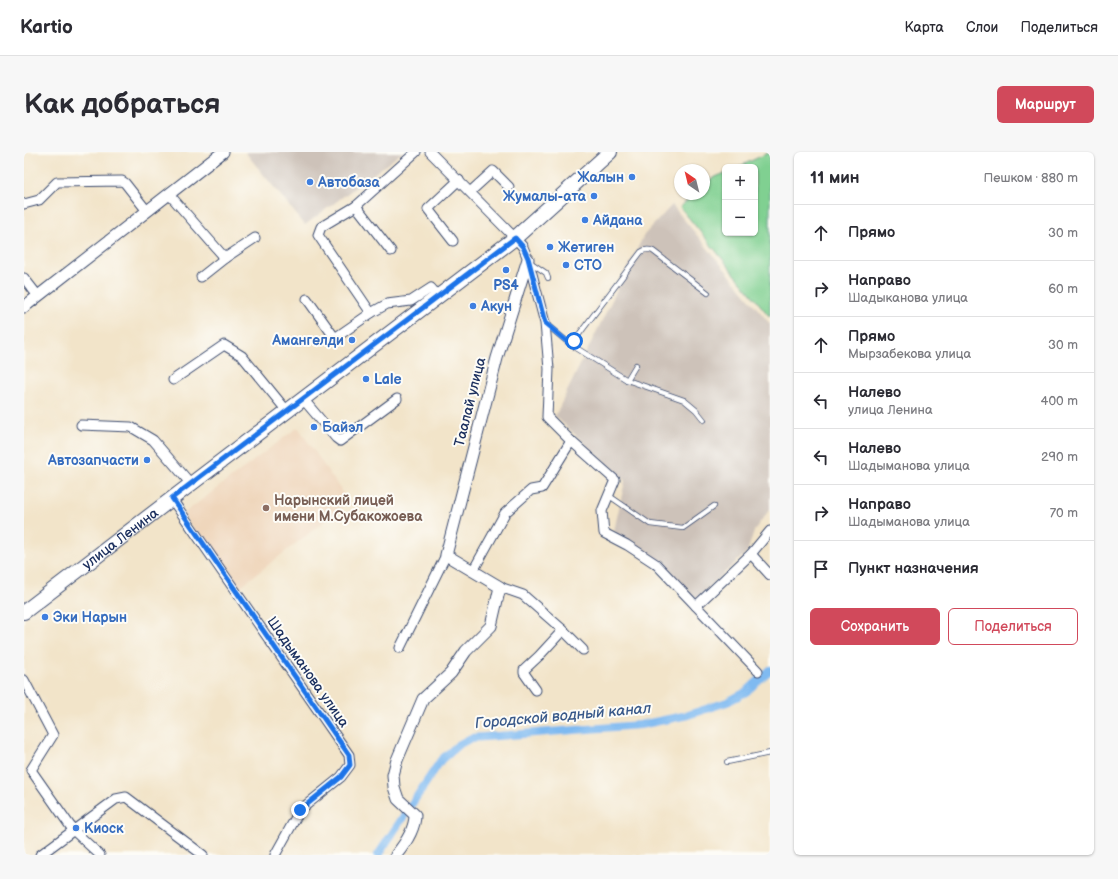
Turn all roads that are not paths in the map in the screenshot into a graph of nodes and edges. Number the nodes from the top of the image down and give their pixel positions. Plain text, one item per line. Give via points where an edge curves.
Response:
1 (223, 152) edge
2 (416, 152) edge
3 (430, 152) edge
4 (610, 152) edge
5 (459, 180) junction
6 (509, 187) dead end
7 (470, 192) junction
8 (170, 194) junction
9 (24, 204) edge
10 (356, 206) junction
11 (147, 211) junction
12 (255, 238) dead end
13 (515, 238) junction
14 (453, 241) dead end
15 (391, 251) dead end
16 (225, 258) junction
17 (529, 260) junction
18 (201, 277) dead end
19 (24, 278) edge
20 (548, 278) dead end
21 (540, 289) dead end
22 (708, 293) dead end
23 (437, 295) dead end
24 (38, 296) junction
25 (307, 299) dead end
26 (24, 307) edge
27 (541, 309) junction
28 (371, 313) junction
29 (545, 323) junction
30 (570, 344) junction
31 (636, 365) dead end
32 (174, 380) dead end
33 (627, 380) junction
34 (303, 399) junction
35 (397, 399) dead end
36 (287, 411) junction
37 (704, 420) dead end
38 (81, 425) dead end
39 (571, 441) junction
40 (191, 484) junction
41 (608, 495) junction
42 (172, 498) junction
43 (714, 506) dead end
44 (770, 531) edge
45 (751, 554) junction
46 (446, 555) junction
47 (473, 571) junction
48 (770, 575) edge
49 (500, 587) junction
50 (696, 606) junction
51 (24, 612) edge
52 (563, 630) junction
53 (400, 648) dead end
54 (582, 650) dead end
55 (758, 672) dead end
56 (24, 680) edge
57 (536, 690) dead end
58 (770, 753) edge
59 (727, 762) dead end
60 (73, 830) junction
61 (40, 855) edge
62 (100, 855) edge
63 (203, 855) edge
64 (275, 855) edge
65 (396, 855) edge

1 - 8 street
2 - 10 street
3 - 5 street
4 - 13 main road, улица Ленина
5 - 7 street
5 - 14 street via 428,210
6 - 7 street via 493,171
7 - 13 street
8 - 11 street
8 - 16 street
9 - 11 street via 39,200 57,182 122,181
10 - 15 street
10 - 28 street via 321,227 318,235
11 - 24 street
12 - 16 street
13 - 17 street
13 - 34 main road, улица Ленина
16 - 18 street
17 - 20 lane via 546,273
17 - 27 street
17 - 46 street, Таалай улица via 497,358
19 - 24 street
21 - 27 lane via 543,298
22 - 30 lane via 653,250 644,250
23 - 28 street via 431,288 411,301 387,304
24 - 26 street
25 - 28 street via 335,338
27 - 29 street
29 - 30 lane
29 - 39 street via 549,369 547,416
30 - 33 lane
31 - 33 lane
32 - 36 street via 224,345 242,356
33 - 37 lane via 684,400
34 - 35 street via 340,441
34 - 36 main road, улица Ленина
36 - 40 main road, улица Ленина
38 - 40 street via 130,427 153,440
39 - 41 street via 614,480
39 - 47 street via 542,488 531,490 505,513
40 - 42 main road, улица Ленина
41 - 43 lane via 650,524 683,528
41 - 50 street via 602,511 604,533 656,564
42 - 51 main road, улица Ленина
42 - 64 street, Шадыманова улица via 349,755 350,765 341,777 300,810
44 - 45 street
45 - 48 street
45 - 50 street
46 - 47 street
46 - 53 street, Таалай улица
47 - 49 street
49 - 52 street via 523,596
49 - 65 street via 491,626 466,651 451,673 423,699 397,760 393,775 394,787 398,799 415,815 415,823
50 - 55 street
52 - 54 street
52 - 57 street via 524,670
56 - 60 street via 53,734 31,770
58 - 59 lane
60 - 61 street
60 - 62 street
60 - 63 street via 116,799 126,797

